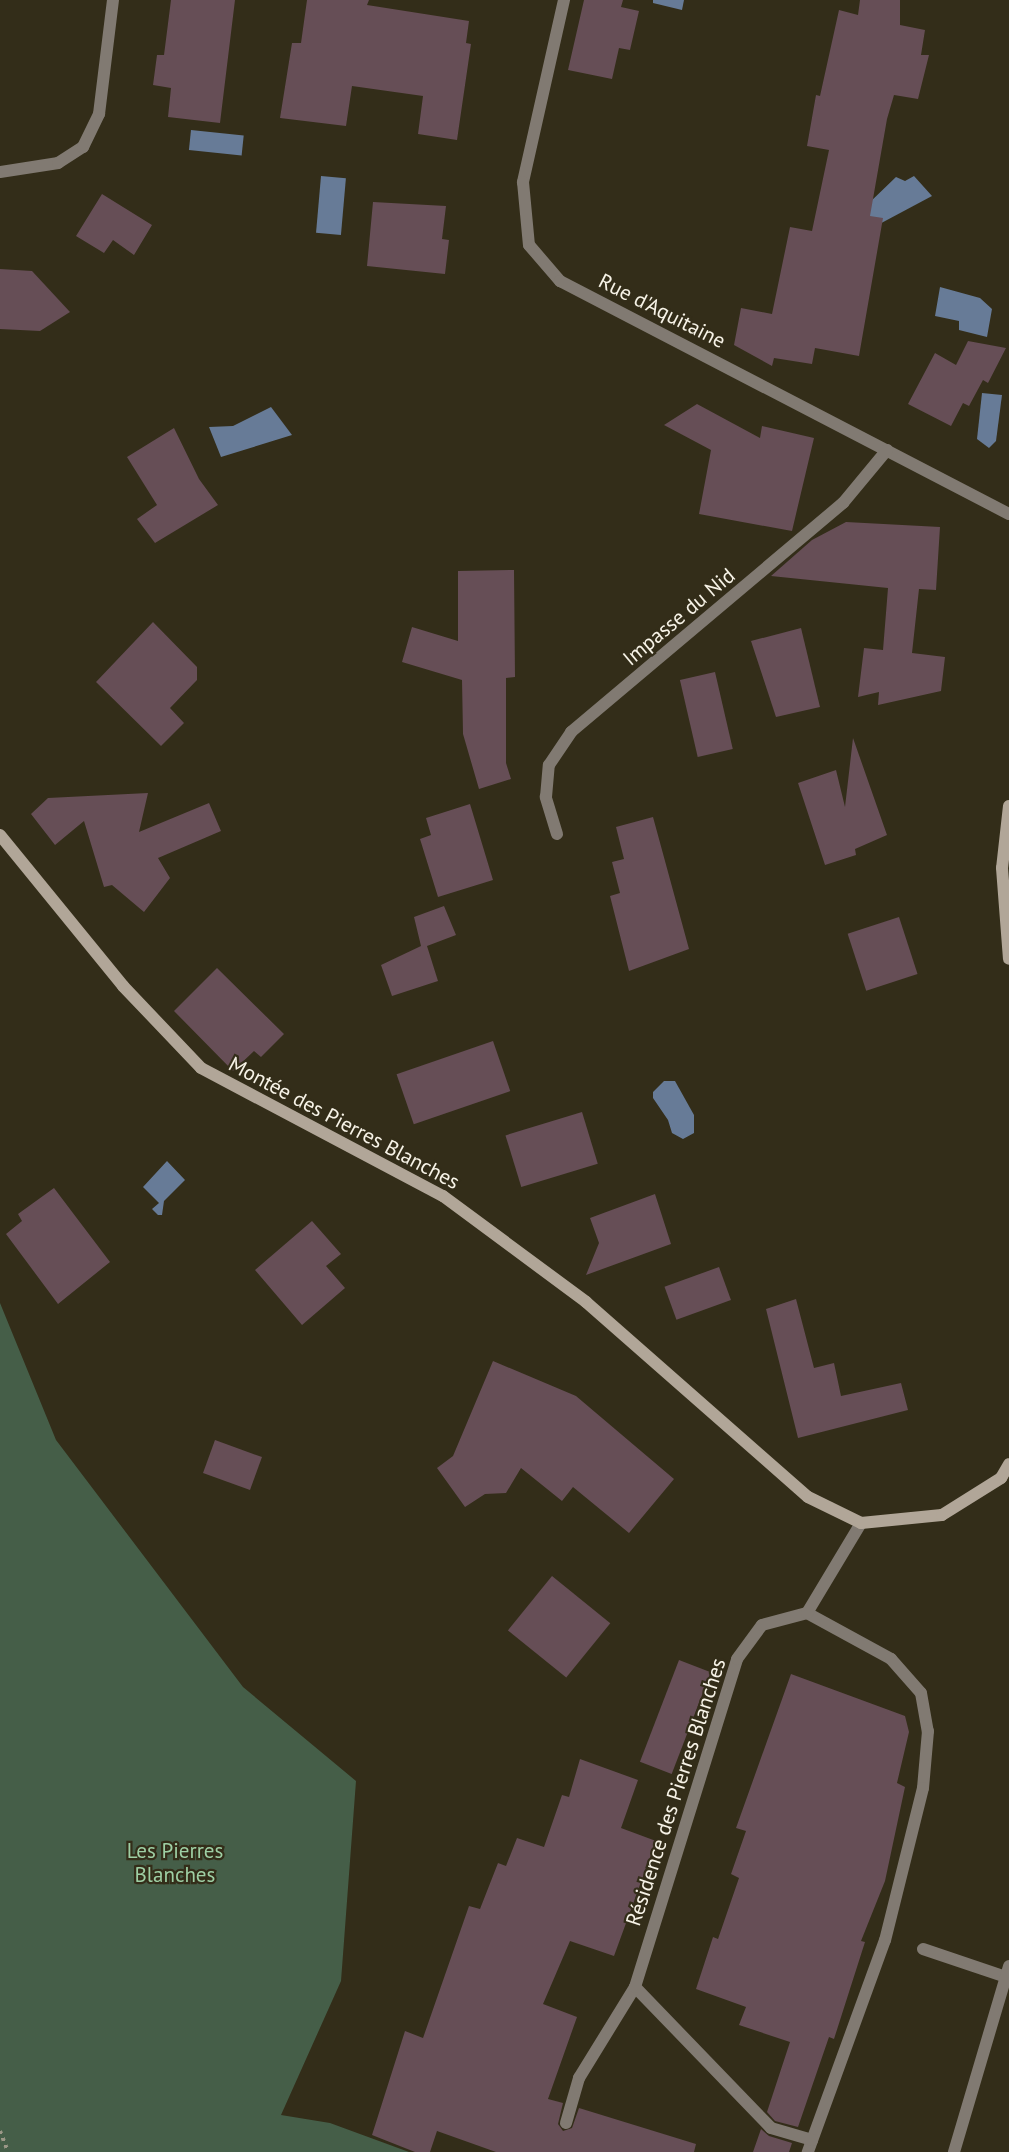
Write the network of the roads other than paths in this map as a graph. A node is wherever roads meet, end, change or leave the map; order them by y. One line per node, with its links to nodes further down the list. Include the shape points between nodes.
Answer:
1 (113, 0): 3 (street, via 99,114 83,147 58,163)
2 (564, 0): 4 (street, Rue d'Aquitaine, via 523,182 529,245 560,281)
3 (0, 172)
4 (887, 450): 5 (street, Rue d'Aquitaine); 7 (street, Impasse du Nid, via 843,503 572,732 549,765 546,797)
5 (1009, 514)
6 (1009, 806): 9 (street, via 1002,868)
7 (557, 834)
8 (0, 835): 11 (street, Montée des Pierres Blanches, via 123,986 201,1068 443,1196 585,1302 808,1497)
9 (1009, 959)
10 (1009, 1464): 11 (street, via 1001,1478 942,1515)
11 (861, 1523): 12 (street)
12 (807, 1613): 15 (street, Résidence des Pierres Blanches, via 762,1624 737,1659); 17 (street, via 891,1659 921,1693 928,1731 923,1788 885,1940)
13 (923, 1949): 14 (street)
14 (1007, 1971): 19 (street)
15 (635, 1987): 16 (street, Résidence des Pierres Blanches, via 579,2078); 17 (street, via 771,2128)
16 (566, 2123)
17 (812, 2140): 18 (street)
18 (808, 2152)
19 (954, 2152)

